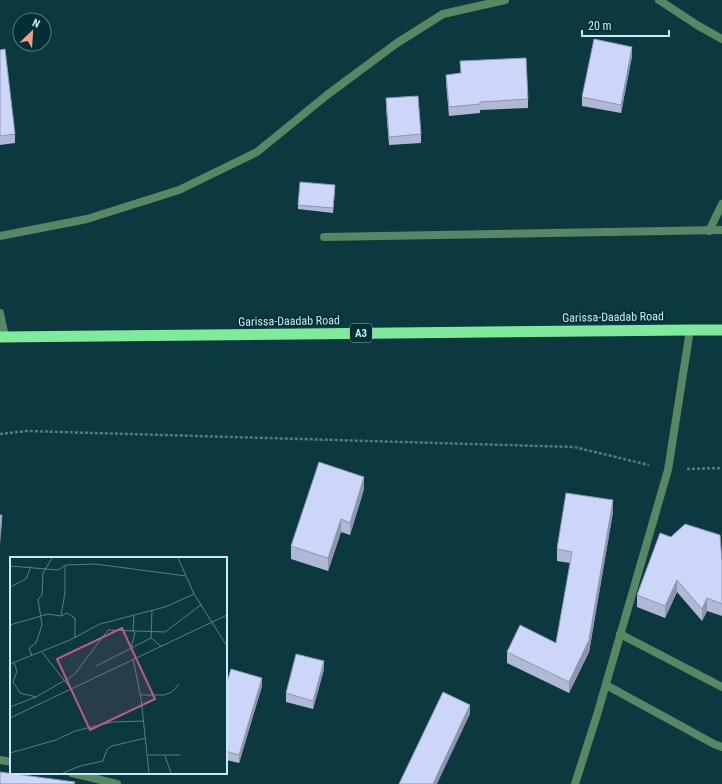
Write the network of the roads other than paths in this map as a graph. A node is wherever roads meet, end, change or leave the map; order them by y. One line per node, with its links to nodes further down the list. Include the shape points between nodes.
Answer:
1 (505, 0): 7 (street, via 443,14 390,48 257,152 178,190 87,219)
2 (659, 0): 3 (street)
3 (722, 39)
4 (722, 204): 6 (street)
5 (722, 230): 6 (street)
6 (709, 231): 8 (street)
7 (0, 236)
8 (324, 237)
9 (0, 313): 12 (street)
10 (690, 330): 11 (highway, Garissa-Daadab Road / A3); 12 (highway, Garissa-Daadab Road / A3); 13 (street, via 668,470)
11 (722, 330)
12 (2, 337)
13 (620, 634): 14 (street); 15 (street)
14 (606, 685): 16 (street); 21 (street)
15 (722, 687)
16 (722, 746)
17 (0, 760): 18 (street)
18 (10, 762)
19 (76, 774): 20 (street)
20 (117, 784)
21 (575, 784)

